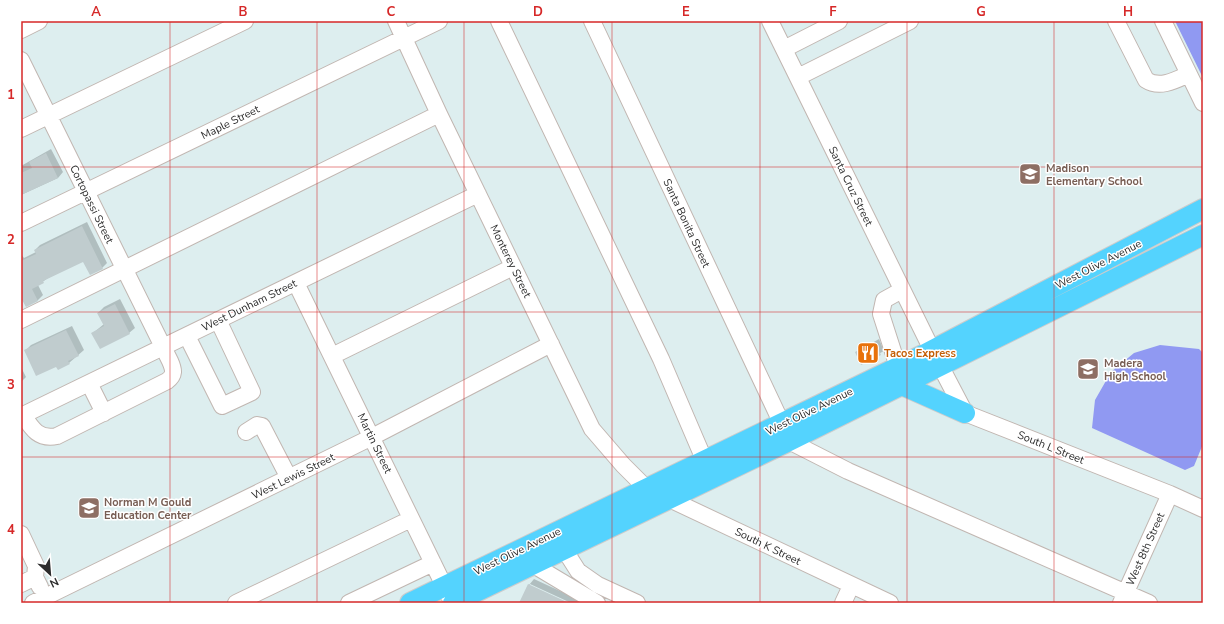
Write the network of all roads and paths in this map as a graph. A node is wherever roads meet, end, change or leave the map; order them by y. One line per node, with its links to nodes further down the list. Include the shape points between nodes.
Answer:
1 (39, 21): 12 (street)
2 (244, 21): 20 (street)
3 (396, 21): 13 (street, Monterey Street)
4 (439, 21): 13 (street, Maple Street)
5 (499, 21): 46 (street, via 661,359)
6 (592, 21): 44 (street, Santa Bonita Street)
7 (770, 21): 14 (street, Santa Cruz Street)
8 (839, 21): 14 (street)
9 (910, 21): 17 (street)
10 (1116, 21): 16 (street, via 1146,80 1162,83)
11 (1163, 21): 16 (street)
12 (21, 30)
13 (404, 38): 19 (street, Monterey Street); 22 (street, Maple Street)
14 (784, 48): 17 (street, Santa Cruz Street)
15 (21, 60): 20 (street, Cortopassi Street)
16 (1189, 74): 18 (street)
17 (798, 77): 30 (street, Santa Cruz Street)
18 (1203, 103)
19 (439, 114): 23 (street, Monterey Street); 28 (street)
20 (49, 116): 21 (street); 22 (street, Cortopassi Street)
21 (21, 130)
22 (86, 191): 25 (street, Maple Street); 28 (street, Cortopassi Street)
23 (478, 194): 27 (street, Monterey Street); 29 (street, West Dunham Street)
24 (1203, 209): 37 (main road, West Olive Avenue)
25 (21, 223)
26 (1203, 235): 37 (main road, West Olive Avenue)
27 (514, 267): 34 (street, Monterey Street); 36 (street)
28 (124, 270): 31 (street); 35 (street, Cortopassi Street)
29 (296, 283): 32 (street, West Dunham Street); 36 (street, Martin Street)
30 (902, 290): 37 (street, Santa Cruz Street); 38 (street, via 884,300 881,314)
31 (21, 320)
32 (218, 320): 33 (street, West Dunham Street); 33 (street, via 252,392 222,406)
33 (187, 336): 35 (street, West Dunham Street)
34 (551, 344): 45 (street, West Lewis Street); 48 (street, Monterey Street, via 592,429)
35 (163, 347): 39 (street, West Dunham Street); 40 (street, Cortopassi Street, via 173,368 172,377)
36 (332, 356): 45 (street, Martin Street)
37 (936, 358): 38 (main road, West Olive Avenue); 41 (street)
38 (900, 376): 41 (main road); 44 (main road, West Olive Avenue)
39 (89, 383): 40 (street); 42 (street, West Dunham Street)
40 (104, 413): 42 (street, via 49,438 35,433)
41 (965, 413): 49 (street, South L Street)
42 (22, 416)
43 (246, 432): 47 (street, via 262,426)
44 (785, 433): 46 (main road, West Olive Avenue); 60 (street, via 848,471)
45 (372, 437): 47 (street, West Lewis Street); 52 (street, Martin Street)
46 (708, 469): 48 (main road, West Olive Avenue); 50 (main road, West Olive Avenue)
47 (289, 478): 61 (street, West Lewis Street)
48 (646, 488): 50 (street, South K Street); 59 (main road, West Olive Avenue)
49 (1170, 494): 51 (street, South L Street); 60 (street, West 8th Street)
50 (669, 499): 54 (main road, West Olive Avenue); 58 (street, South K Street)
51 (1203, 510)
52 (412, 519): 55 (street, Martin Street); 62 (street)
53 (21, 534): 57 (street, via 36,566)
54 (564, 549): 56 (main road, West Olive Avenue); 66 (street, via 578,571 598,585)
55 (433, 563): 59 (street, Martin Street); 63 (street)
56 (532, 564): 59 (main road, West Olive Avenue); 65 (street)
57 (28, 580): 61 (street)
58 (851, 586): 67 (street); 68 (street, South K Street)
59 (450, 597): 64 (main road, West Olive Avenue)
60 (1123, 598): 69 (street)
61 (39, 600)
62 (236, 603)
63 (349, 603)
64 (410, 603)
65 (597, 603)
66 (637, 603)
67 (843, 603)
68 (890, 603)
69 (1149, 603)

